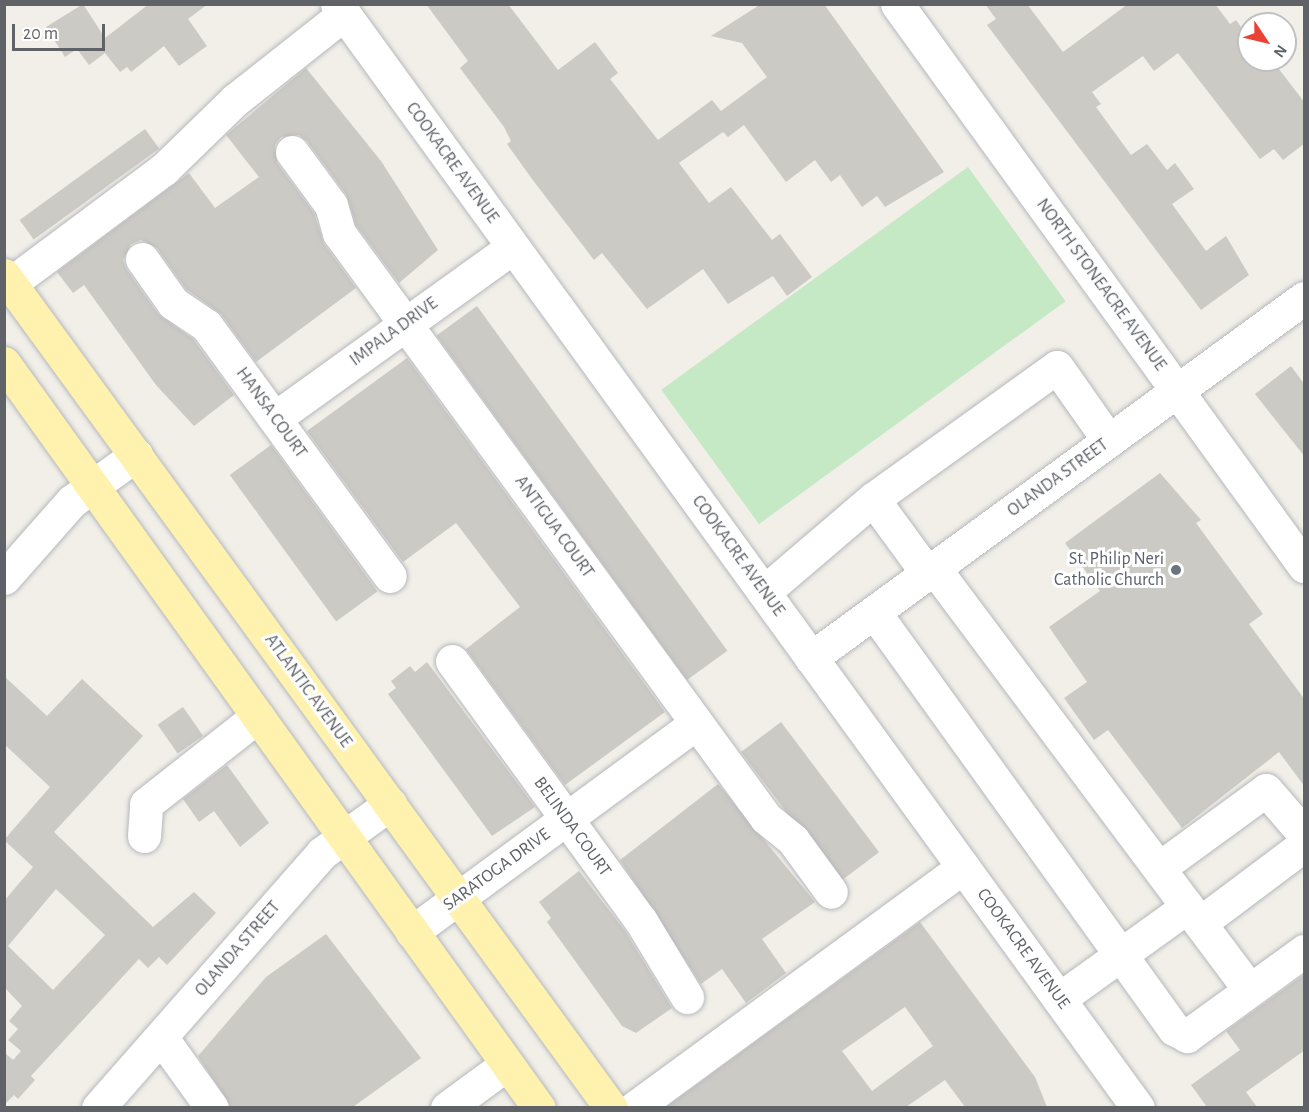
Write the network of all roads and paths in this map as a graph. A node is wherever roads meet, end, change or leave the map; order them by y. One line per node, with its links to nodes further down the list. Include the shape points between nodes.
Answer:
1 (897, 4): 10 (street, NORTH STONEACRE AVENUE)
2 (341, 9): 4 (street, COOKACRE AVENUE); 6 (street, via 235,100 164,169)
3 (292, 152): 8 (street, ANTIGUA COURT, via 331,205 339,233)
4 (513, 247): 8 (street, IMPALA DRIVE); 20 (street, COOKACRE AVENUE)
5 (142, 260): 11 (street, HANSA COURT, via 173,303 206,325)
6 (8, 279): 13 (main road, ATLANTIC AVENUE)
7 (1305, 298): 10 (street, OLANDA STREET)
8 (406, 324): 11 (street, IMPALA DRIVE); 25 (street, ANTIGUA COURT)
9 (4, 363): 14 (main road)
10 (1177, 391): 12 (street, OLANDA STREET); 16 (street, NORTH STONEACRE AVENUE)
11 (274, 418): 18 (street, HANSA COURT)
12 (1109, 441): 15 (street, via 1056,367); 17 (street, OLANDA STREET)
13 (136, 455): 14 (street); 26 (main road, ATLANTIC AVENUE)
14 (93, 486): 19 (street, via 72,501); 24 (main road)
15 (873, 499): 17 (street); 20 (street)
16 (1305, 566)
17 (930, 571): 21 (street, OLANDA STREET); 33 (street)
18 (390, 576)
19 (4, 578)
20 (764, 592): 22 (street, COOKACRE AVENUE)
21 (874, 612): 22 (street, OLANDA STREET); 39 (street)
22 (811, 658): 32 (street, COOKACRE AVENUE)
23 (452, 661): 27 (street, BELINDA COURT)
24 (258, 716): 29 (street, via 146,804); 30 (main road)
25 (697, 723): 27 (street, SARATOGA DRIVE); 34 (street, ANTIGUA COURT, via 766,818 793,840)
26 (390, 804): 30 (street, OLANDA STREET); 35 (main road, ATLANTIC AVENUE)
27 (566, 819): 35 (street, SARATOGA DRIVE); 41 (street, BELINDA COURT, via 641,921)
28 (1305, 834): 33 (street, via 1266,790)
29 (144, 836)
30 (345, 836): 37 (main road); 43 (street, OLANDA STREET, via 322,853)
31 (1305, 845): 36 (street)
32 (963, 867): 42 (street, COOKACRE AVENUE); 50 (street)
33 (1159, 868): 36 (street)
34 (831, 892)
35 (458, 898): 37 (street, SARATOGA DRIVE); 49 (main road, ATLANTIC AVENUE)
36 (1194, 915): 39 (street); 40 (street)
37 (412, 932): 44 (main road)
38 (1305, 951): 40 (street)
39 (1120, 956): 40 (street, via 1174,1029 1187,1036); 42 (street)
40 (1249, 989)
41 (687, 997)
42 (1059, 999): 51 (street, COOKACRE AVENUE)
43 (160, 1037): 45 (street, OLANDA STREET); 46 (street)
44 (507, 1064): 47 (street); 48 (main road)
45 (98, 1107)
46 (212, 1107)
47 (447, 1107)
48 (539, 1107)
49 (611, 1107)
50 (634, 1107)
51 (1138, 1107)

